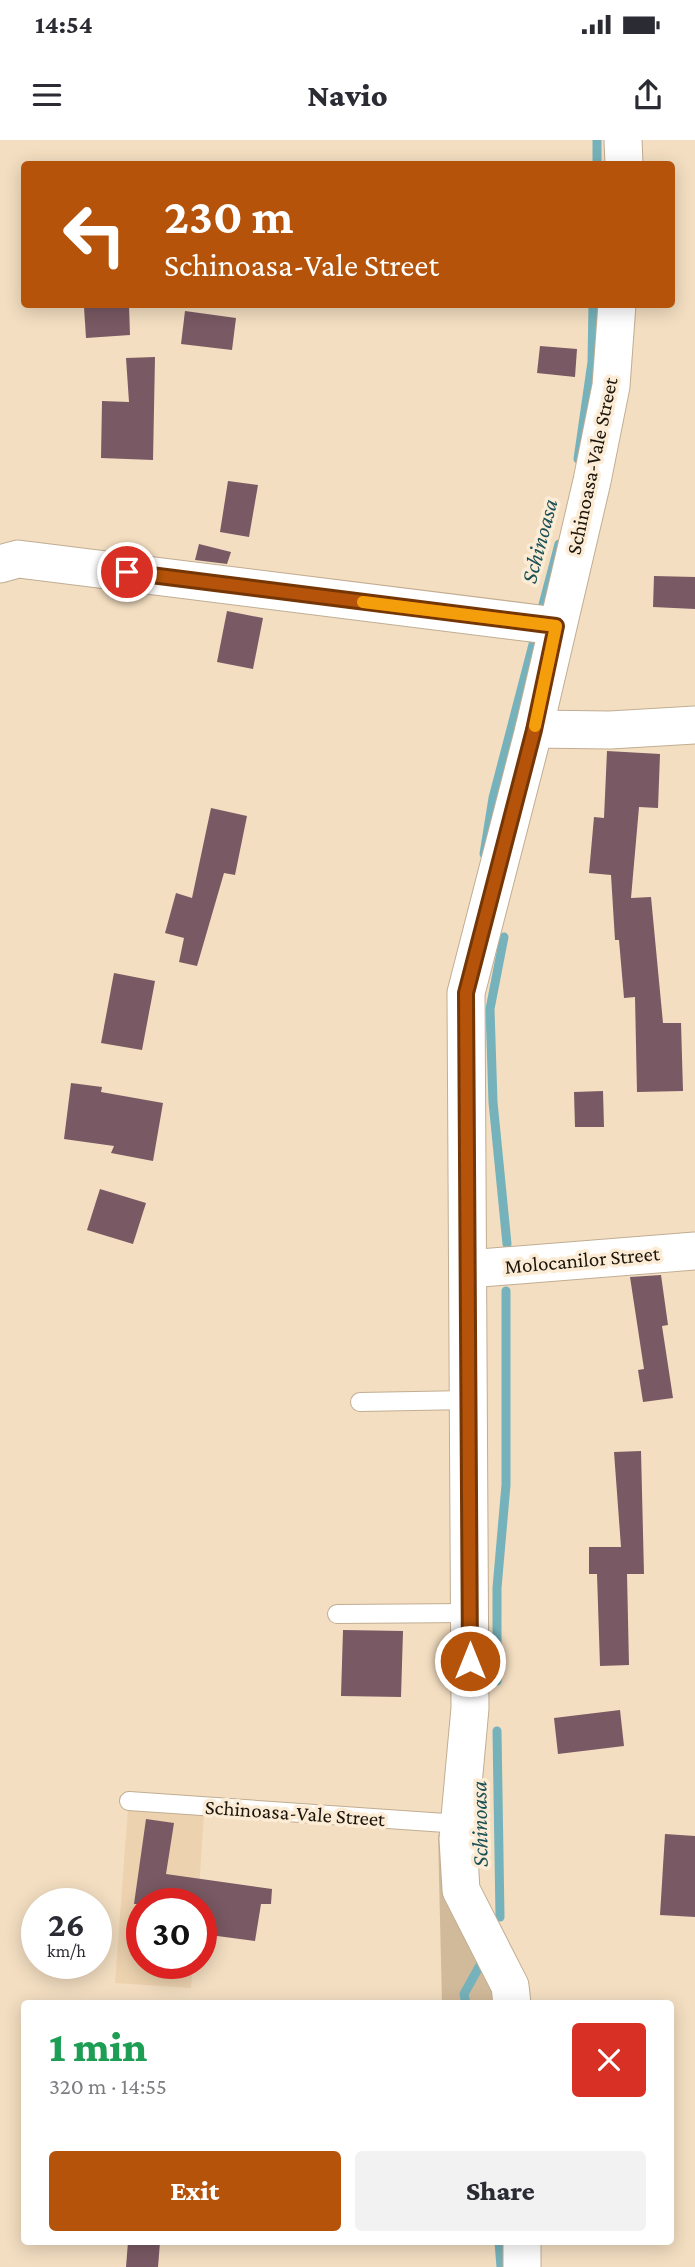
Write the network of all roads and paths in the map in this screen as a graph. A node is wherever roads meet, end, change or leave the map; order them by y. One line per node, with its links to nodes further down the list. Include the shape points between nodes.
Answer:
1 (623, 140): 2 (street)
2 (624, 161)
3 (617, 308): 5 (street, Schinoasa-Vale Street, via 611,386 592,481)
4 (0, 564): 5 (street, via 18,559)
5 (543, 625): 7 (street, Schinoasa-Vale Street)
6 (695, 725): 7 (street)
7 (534, 730): 9 (street, Schinoasa-Vale Street, via 466,993)
8 (695, 1251): 9 (street, Molocanilor Street)
9 (468, 1269): 10 (street, Schinoasa-Vale Street)
10 (469, 1400): 11 (lane); 12 (street, Schinoasa-Vale Street)
11 (360, 1402)
12 (470, 1613): 13 (lane); 15 (street, Schinoasa-Vale Street, via 470,1709)
13 (337, 1614)
14 (130, 1801): 15 (lane, Schinoasa-Vale Street)
15 (460, 1824): 16 (street, Schinoasa-Vale Street, via 461,1890 510,1986)
16 (512, 2000)
17 (522, 2245): 18 (street)
18 (522, 2267)

